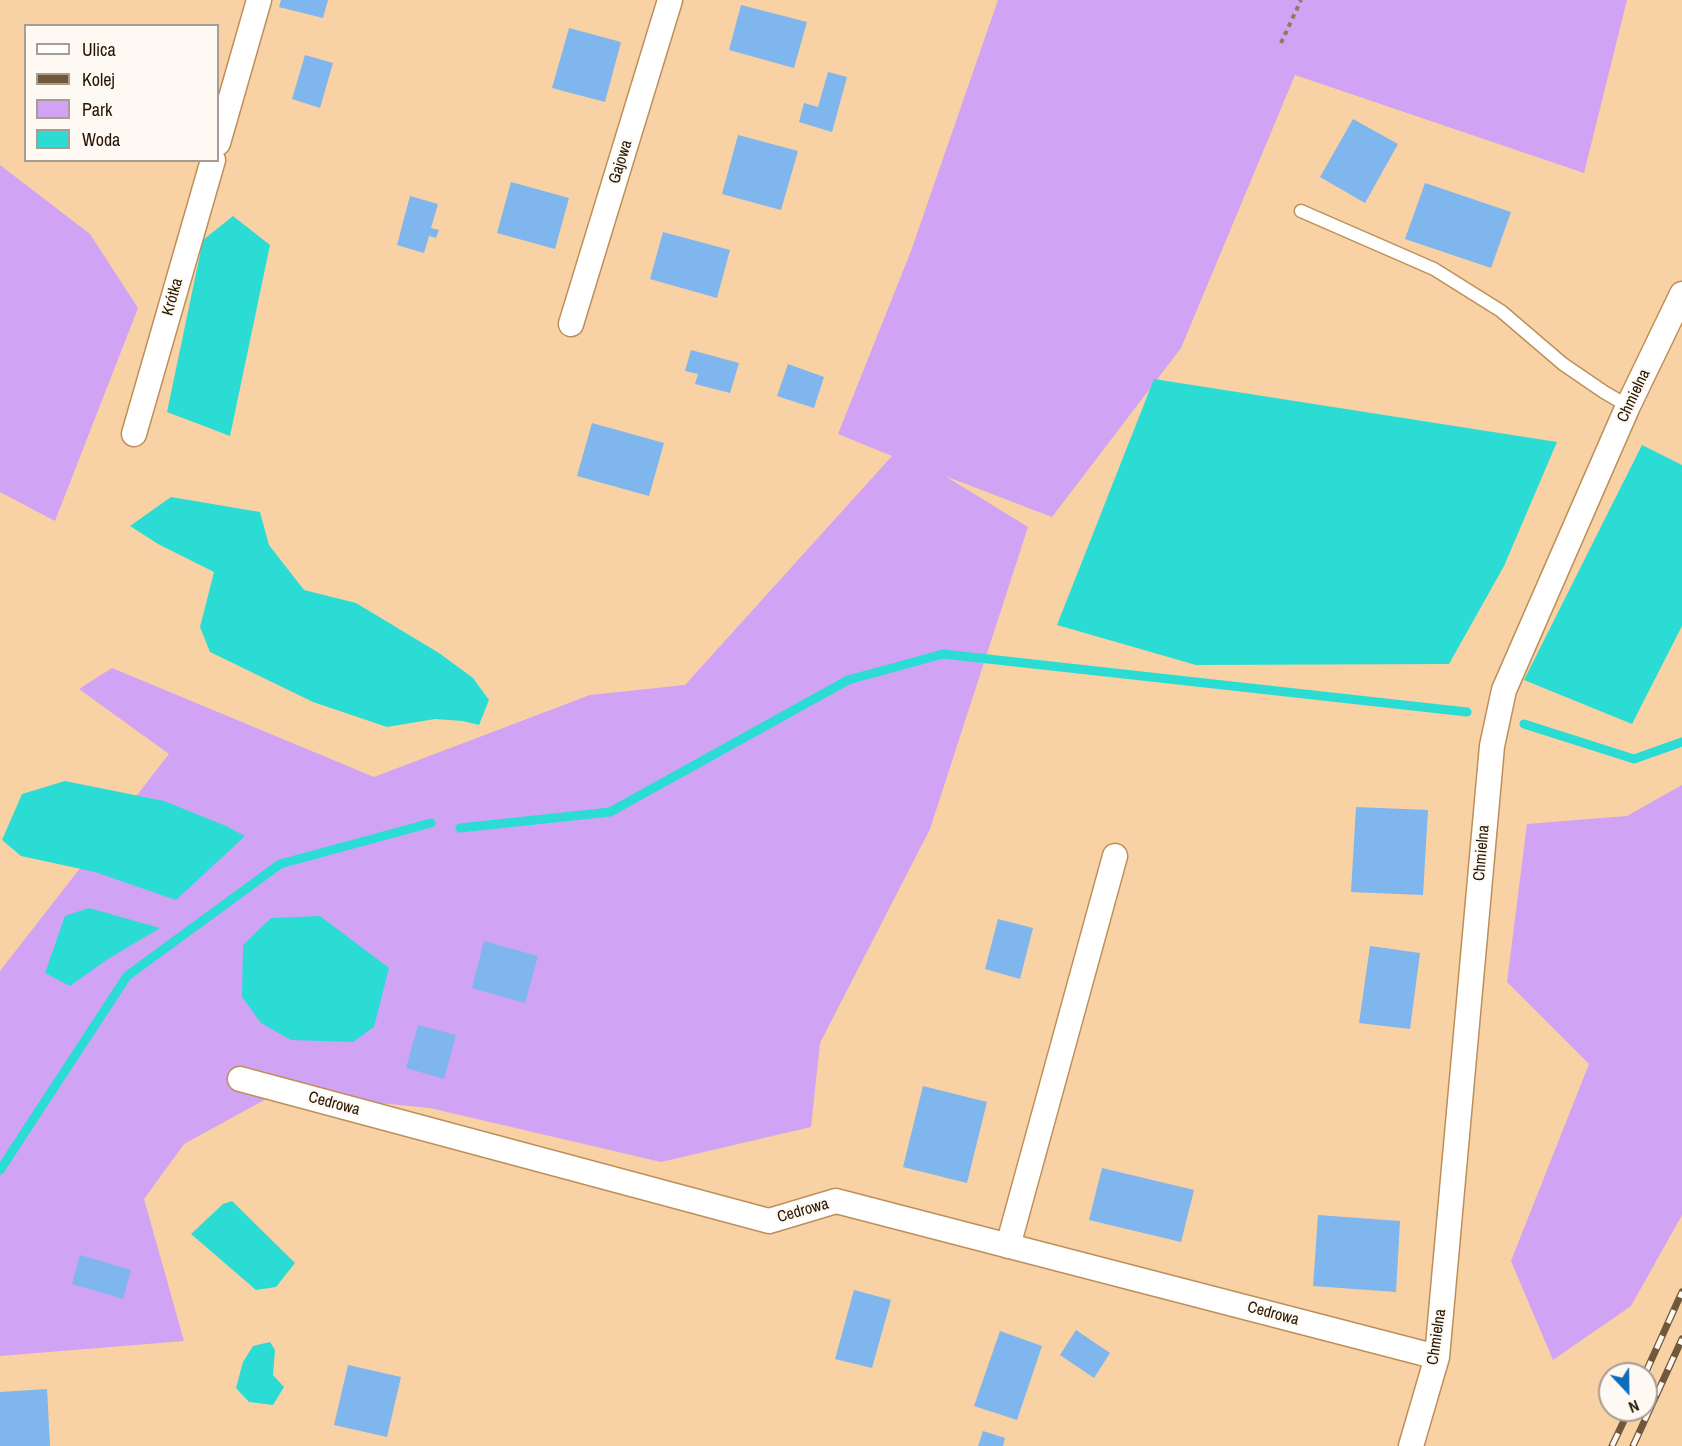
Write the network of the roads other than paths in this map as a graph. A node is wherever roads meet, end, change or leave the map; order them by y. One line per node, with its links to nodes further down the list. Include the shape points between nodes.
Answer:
1 (259, 0): 3 (street)
2 (670, 0): 7 (street, Gajowa)
3 (219, 140)
4 (212, 162): 9 (street, Krótka)
5 (1301, 211): 8 (lane, via 1434,269 1501,310 1563,364)
6 (1682, 294): 8 (street, Chmielna)
7 (571, 324)
8 (1628, 406): 13 (street, Chmielna, via 1504,690 1492,746)
9 (134, 434)
10 (1115, 856): 12 (street)
11 (240, 1079): 12 (street, Cedrowa, via 769,1221 836,1202)
12 (1008, 1246): 13 (street, Cedrowa)
13 (1437, 1357): 14 (street, Chmielna)
14 (1411, 1446)

